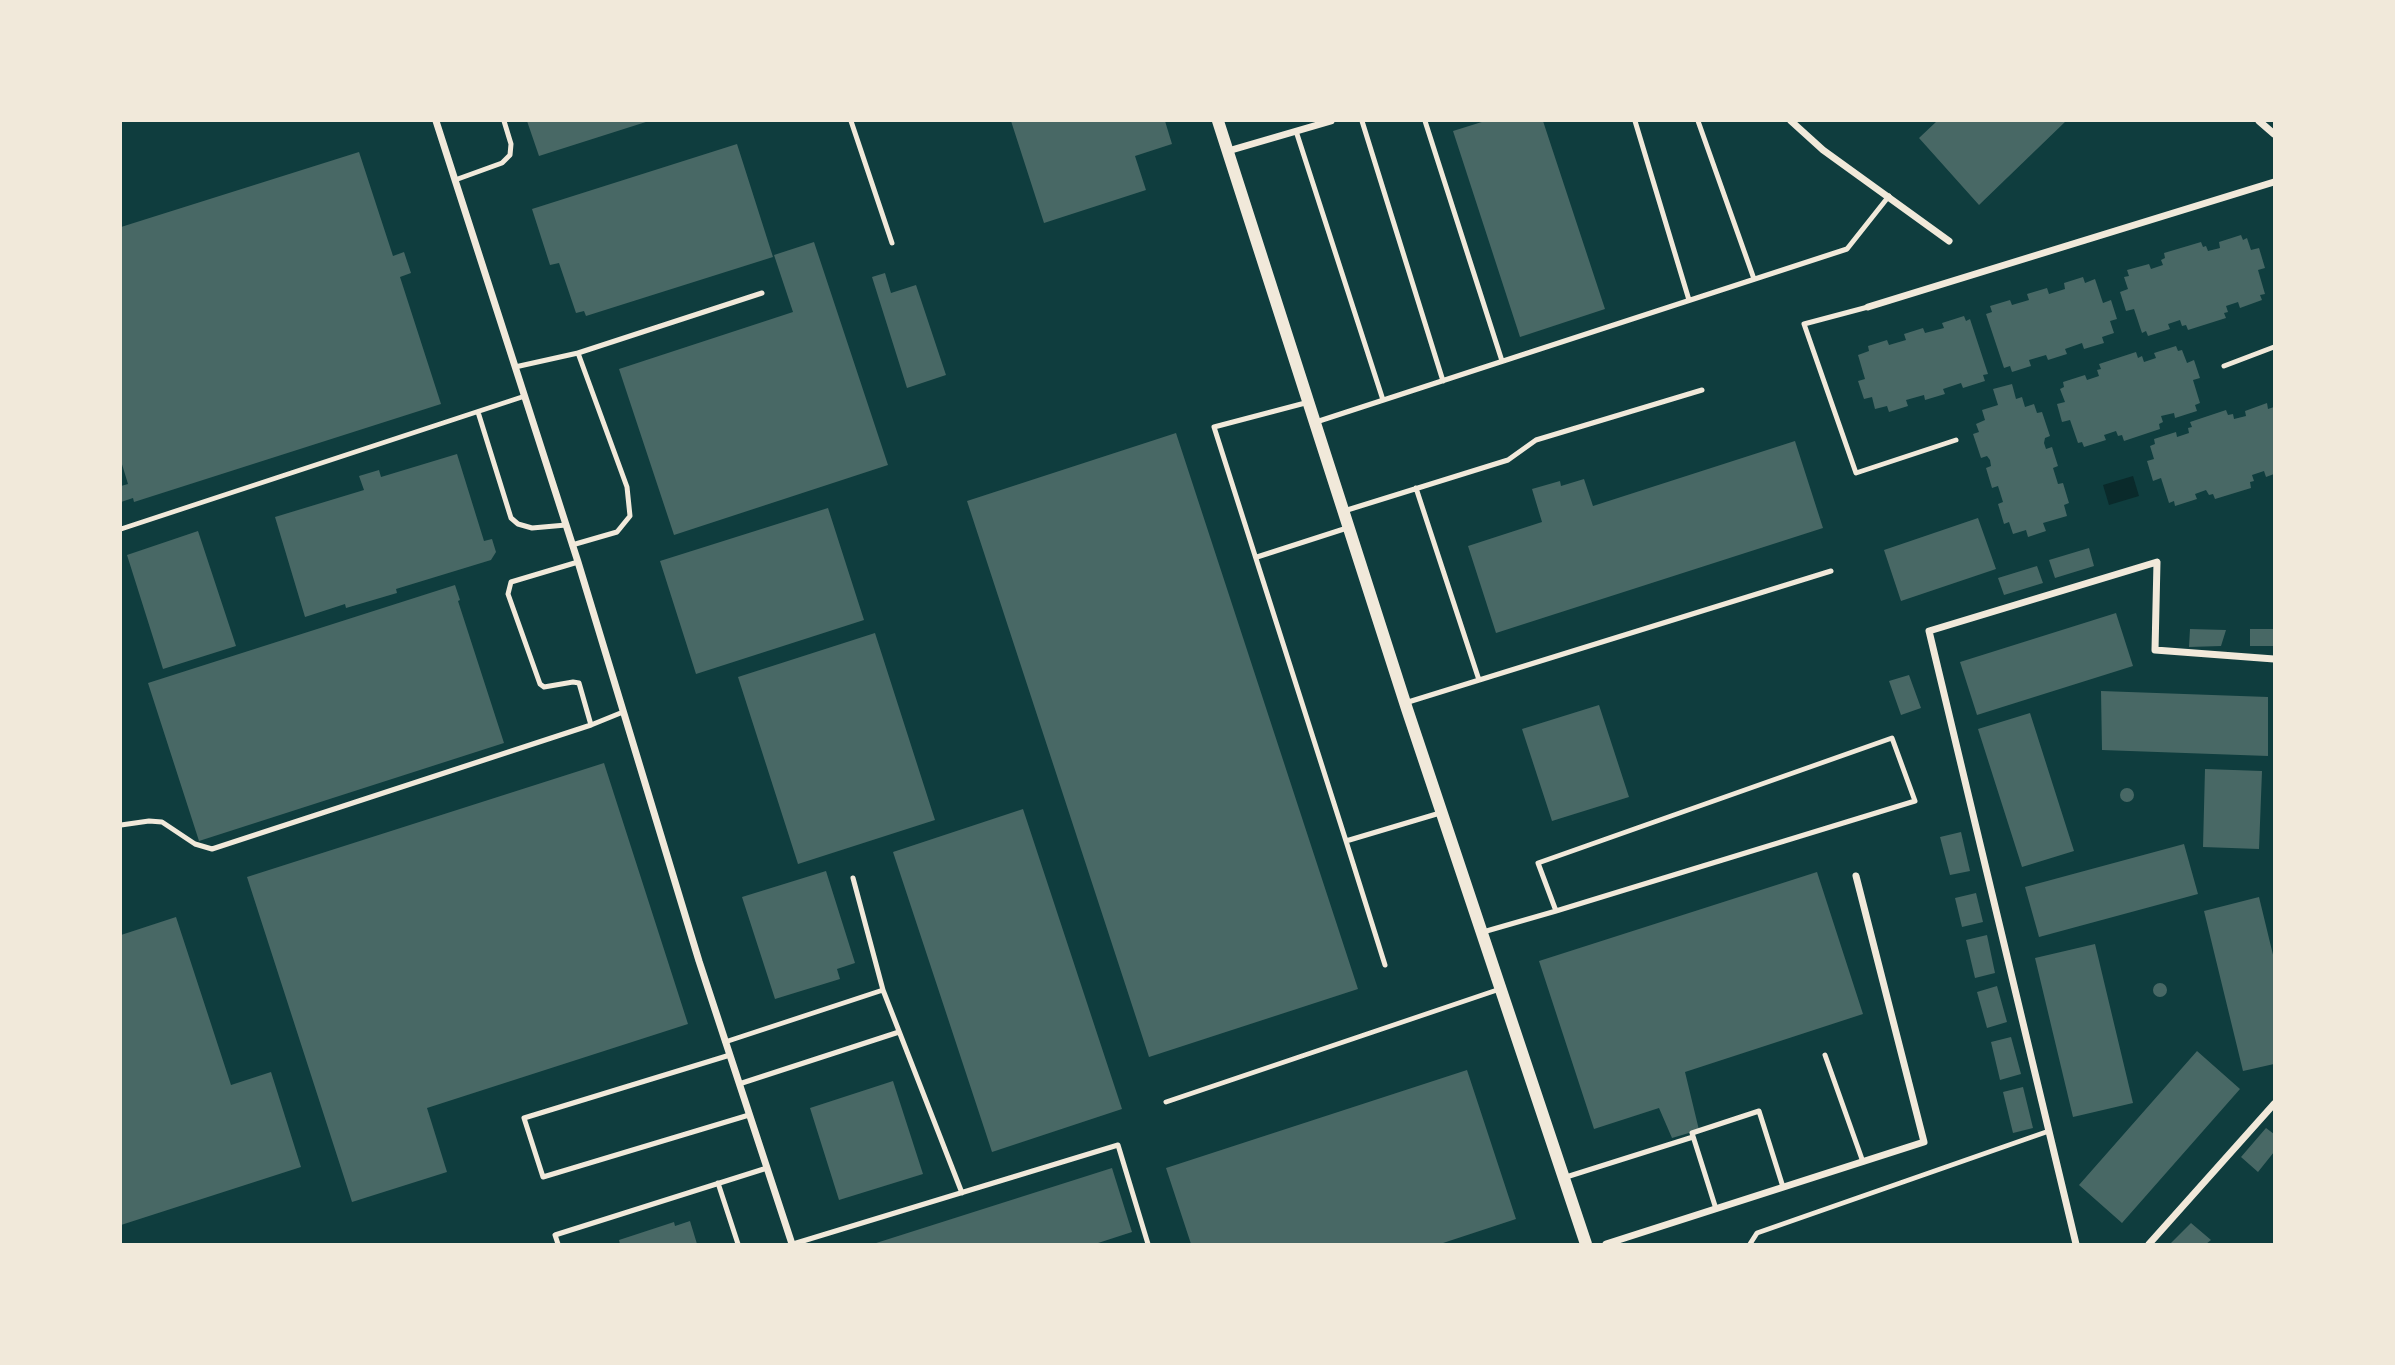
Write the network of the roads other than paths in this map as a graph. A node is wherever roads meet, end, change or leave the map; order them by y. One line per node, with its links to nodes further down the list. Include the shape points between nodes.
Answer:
1 (436, 121): 15 (street)
2 (504, 121): 15 (lane, via 510,155 502,163)
3 (852, 121): 19 (lane)
4 (1218, 121): 14 (street)
5 (1331, 121): 12 (street)
6 (1362, 121): 29 (lane)
7 (1425, 121): 26 (lane)
8 (1635, 121): 22 (lane)
9 (1698, 121): 20 (lane)
10 (1791, 121): 17 (street, via 1823,150)
11 (2259, 121): 13 (street)
12 (1296, 131): 14 (street); 32 (lane)
13 (2274, 134)
14 (1228, 151): 33 (street)
15 (455, 180): 28 (street)
16 (2274, 182): 23 (street)
17 (1889, 196): 18 (street); 20 (lane, via 1847,249)
18 (1949, 241)
19 (892, 243)
20 (1754, 279): 22 (lane)
21 (762, 293): 25 (lane)
22 (1689, 300): 26 (lane)
23 (1868, 307): 36 (lane, via 1804,324 1856,473)
24 (2274, 347): 27 (lane)
25 (578, 354): 28 (lane); 42 (lane, via 627,487 630,516 617,531)
26 (1502, 361): 29 (lane)
27 (2224, 366)
28 (515, 367): 31 (street)
29 (1443, 381): 32 (lane)
30 (1702, 390): 37 (lane, via 1536,439 1508,460)
31 (525, 396): 34 (lane); 39 (street)
32 (1383, 400): 35 (lane)
33 (1309, 402): 35 (street); 43 (lane, via 1214,427)
34 (478, 412): 39 (lane, via 510,518 532,528); 41 (lane)
35 (1316, 422): 38 (street)
36 (1956, 440)
37 (1416, 488): 38 (lane); 47 (lane)
38 (1344, 511): 40 (street)
39 (566, 525): 42 (street)
40 (1350, 527): 43 (lane); 48 (street)
41 (121, 529)
42 (572, 545): 44 (street)
43 (1257, 557): 53 (lane)
44 (578, 562): 49 (street); 50 (lane, via 511,582 508,593 540,684 579,683)
45 (1830, 571): 47 (lane)
46 (2274, 659): 69 (street, via 2155,650 2157,562 1929,631)
47 (1479, 680): 48 (lane)
48 (1405, 703): 51 (street)
49 (623, 712): 50 (lane); 62 (street)
50 (591, 725): 52 (lane, via 212,849 195,844 162,822)
51 (1441, 812): 53 (lane); 57 (street)
52 (121, 825)
53 (1346, 841): 58 (lane)
54 (1856, 876): 71 (street, via 1924,1142)
55 (853, 878): 60 (lane)
56 (1556, 911): 56 (lane, via 1538,863 1892,738 1915,801); 57 (lane)
57 (1482, 932): 59 (street)
58 (1385, 965)
59 (1500, 989): 66 (lane); 73 (street)
60 (883, 990): 61 (lane); 62 (lane)
61 (899, 1032): 65 (lane); 76 (lane)
62 (725, 1042): 63 (street)
63 (730, 1055): 65 (street); 68 (lane, via 524,1118 542,1177)
64 (1825, 1055): 71 (lane)
65 (739, 1084): 68 (street)
66 (1166, 1102)
67 (2274, 1104): 86 (street)
68 (749, 1115): 72 (street)
69 (2049, 1131): 84 (lane, via 1757,1233); 85 (street)
70 (1693, 1137): 73 (lane); 75 (lane, via 1692,1133 1759,1111); 77 (lane)
71 (1863, 1162): 75 (street)
72 (767, 1168): 74 (lane); 80 (street)
73 (1563, 1178): 82 (street)
74 (718, 1183): 78 (lane, via 555,1235); 79 (lane)
75 (1783, 1187): 77 (street)
76 (962, 1192): 80 (lane); 81 (lane, via 1118,1145)
77 (1716, 1209): 83 (street)
78 (558, 1244)
79 (738, 1244)
80 (792, 1244)
81 (1148, 1244)
82 (1586, 1244)
83 (1606, 1244)
84 (1750, 1244)
85 (2076, 1244)
86 (2149, 1244)

